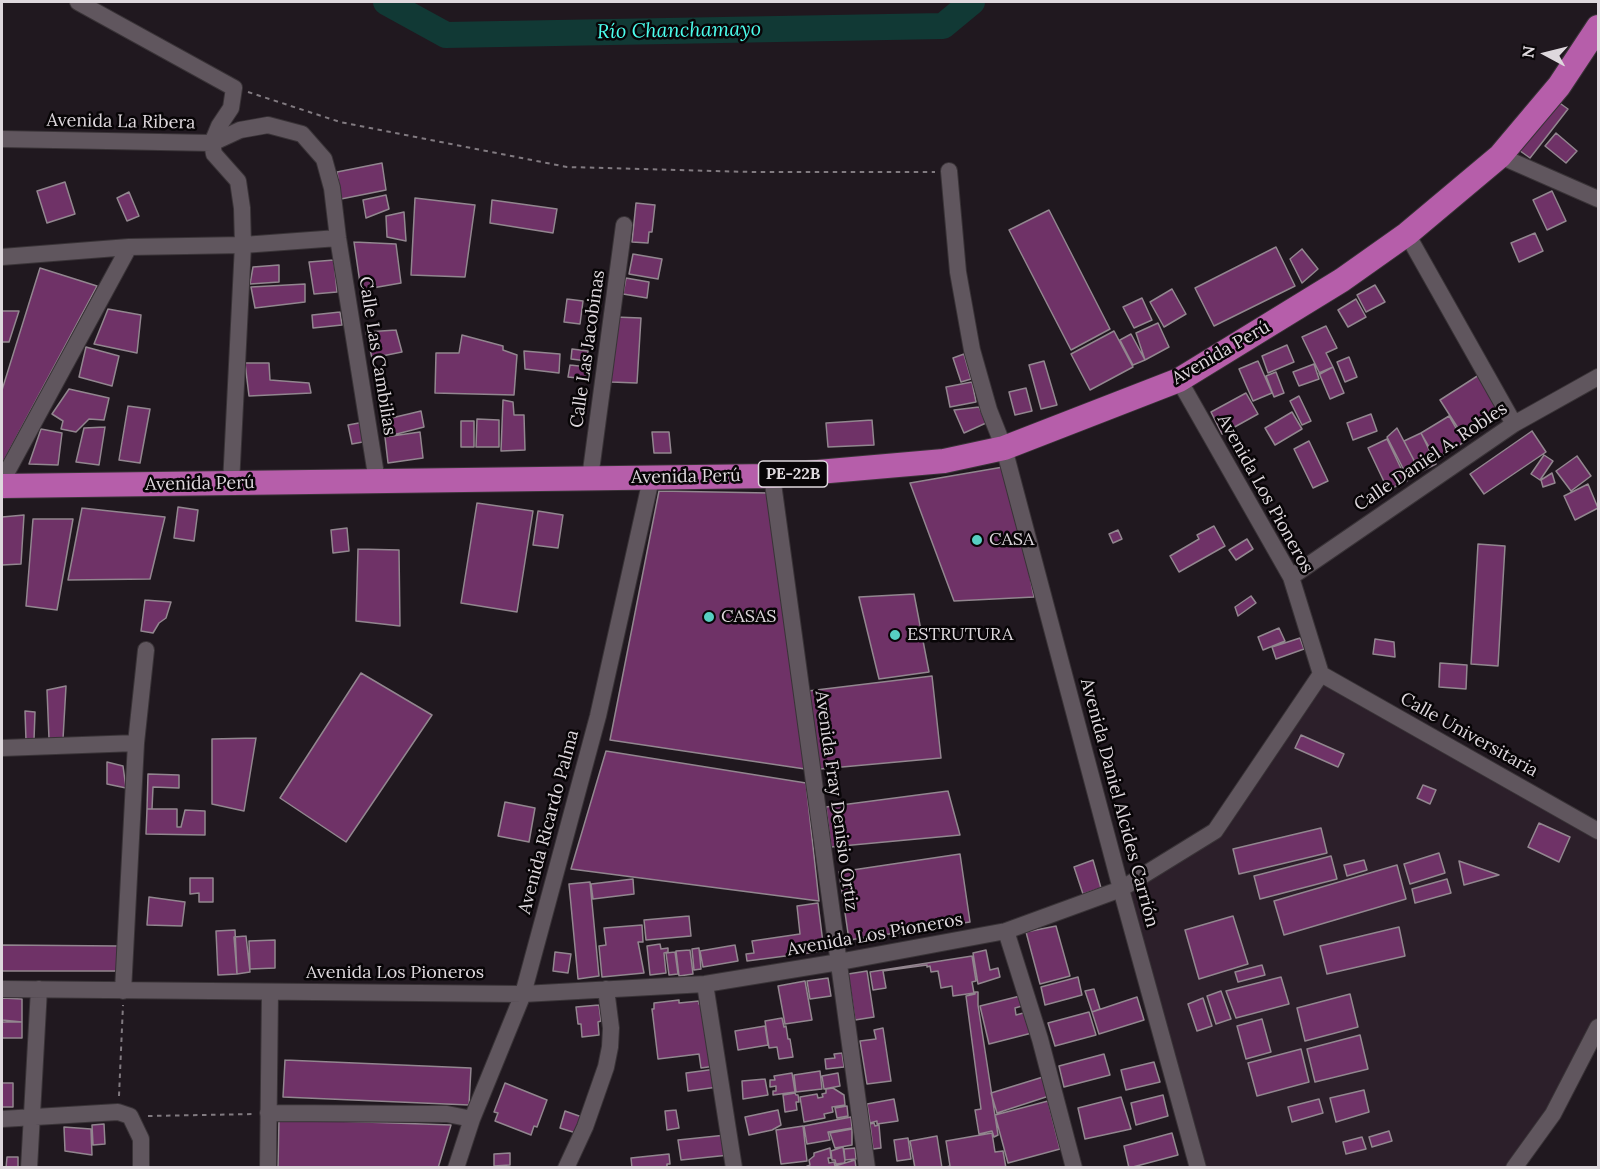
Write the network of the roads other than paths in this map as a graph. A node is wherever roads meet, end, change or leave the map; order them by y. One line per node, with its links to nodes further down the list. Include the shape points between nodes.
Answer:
1 (78, 2): 4 (street, via 234,88 231,108)
2 (1599, 27): 5 (highway, PE-22B, via 1559,86)
3 (2, 139): 4 (street, Avenida La Ribera)
4 (212, 143): 10 (street, Avenida La Ribera, via 240,130 268,125 302,134 324,159); 11 (street, via 214,154 238,181)
5 (1500, 156): 7 (street); 9 (highway, Avenida Perú / PE-22B)
6 (949, 171): 17 (street, Avenida Daniel Alcides Carrión, via 958,272 972,350)
7 (1599, 199)
8 (624, 225): 19 (street, Calle Las Jacobinas)
9 (1407, 234): 15 (highway, Avenida Perú / PE-22B, via 1342,280); 16 (street)
10 (338, 238): 11 (street); 22 (street, Calle Las Cambilias)
11 (243, 245): 12 (street); 23 (street)
12 (129, 247): 13 (street); 21 (street)
13 (2, 257)
14 (1599, 377): 16 (street, Calle Daniel A. Robles)
15 (1179, 380): 17 (highway, Avenida Perú / PE-22B); 25 (street, Avenida Los Pioneros)
16 (1514, 424): 25 (street, Calle Daniel A. Robles)
17 (1004, 448): 18 (highway, Avenida Perú / PE-22B, via 944,461); 31 (street, Avenida Daniel Alcides Carrión)
18 (772, 476): 20 (highway, Avenida Perú / PE-22B); 33 (street, Avenida Fray Denisio Ortiz)
19 (590, 478): 20 (highway, Avenida Perú / PE-22B); 22 (highway, Avenida Perú / PE-22B)
20 (651, 479): 40 (street, Avenida Ricardo Palma, via 598,716)
21 (2, 481)
22 (377, 481): 23 (highway, Avenida Perú / PE-22B)
23 (231, 484): 24 (highway, Avenida Perú / PE-22B)
24 (2, 486)
25 (1291, 577): 27 (street, Avenida Los Pioneros)
26 (146, 650): 28 (street)
27 (1321, 674): 30 (street, Calle Universitaria); 31 (street, Avenida Los Pioneros, via 1215,831)
28 (136, 743): 29 (street); 38 (street)
29 (2, 748)
30 (1599, 831)
31 (1121, 889): 32 (street, Avenida Los Pioneros); 54 (street, Avenida Daniel Alcides Carrión)
32 (1006, 931): 33 (street, Avenida Los Pioneros); 53 (street)
33 (839, 962): 34 (street, Avenida Los Pioneros); 52 (street, Avenida Fray Denisio Ortiz)
34 (705, 984): 37 (street, Avenida Los Pioneros); 51 (street)
35 (2, 989): 36 (street, Avenida Los Pioneros)
36 (39, 989): 38 (street, Avenida Los Pioneros); 43 (street)
37 (606, 989): 40 (street, Avenida Los Pioneros); 50 (street, via 611,1028 606,1066)
38 (123, 990): 39 (street, Avenida Los Pioneros)
39 (270, 992): 40 (street, Avenida Los Pioneros); 42 (street)
40 (523, 994): 45 (street, Avenida Ricardo Palma)
41 (1599, 1027): 55 (street, via 1553,1114)
42 (268, 1113): 45 (street, via 447,1114); 48 (street)
43 (32, 1118): 44 (street); 46 (street); 47 (street, via 124,1114 141,1139)
44 (2, 1119)
45 (472, 1119): 49 (street, Avenida Ricardo Palma)
46 (29, 1167)
47 (141, 1167)
48 (268, 1167)
49 (456, 1167)
50 (566, 1167)
51 (734, 1167)
52 (867, 1167)
53 (1074, 1167)
54 (1198, 1167)
55 (1514, 1167)

